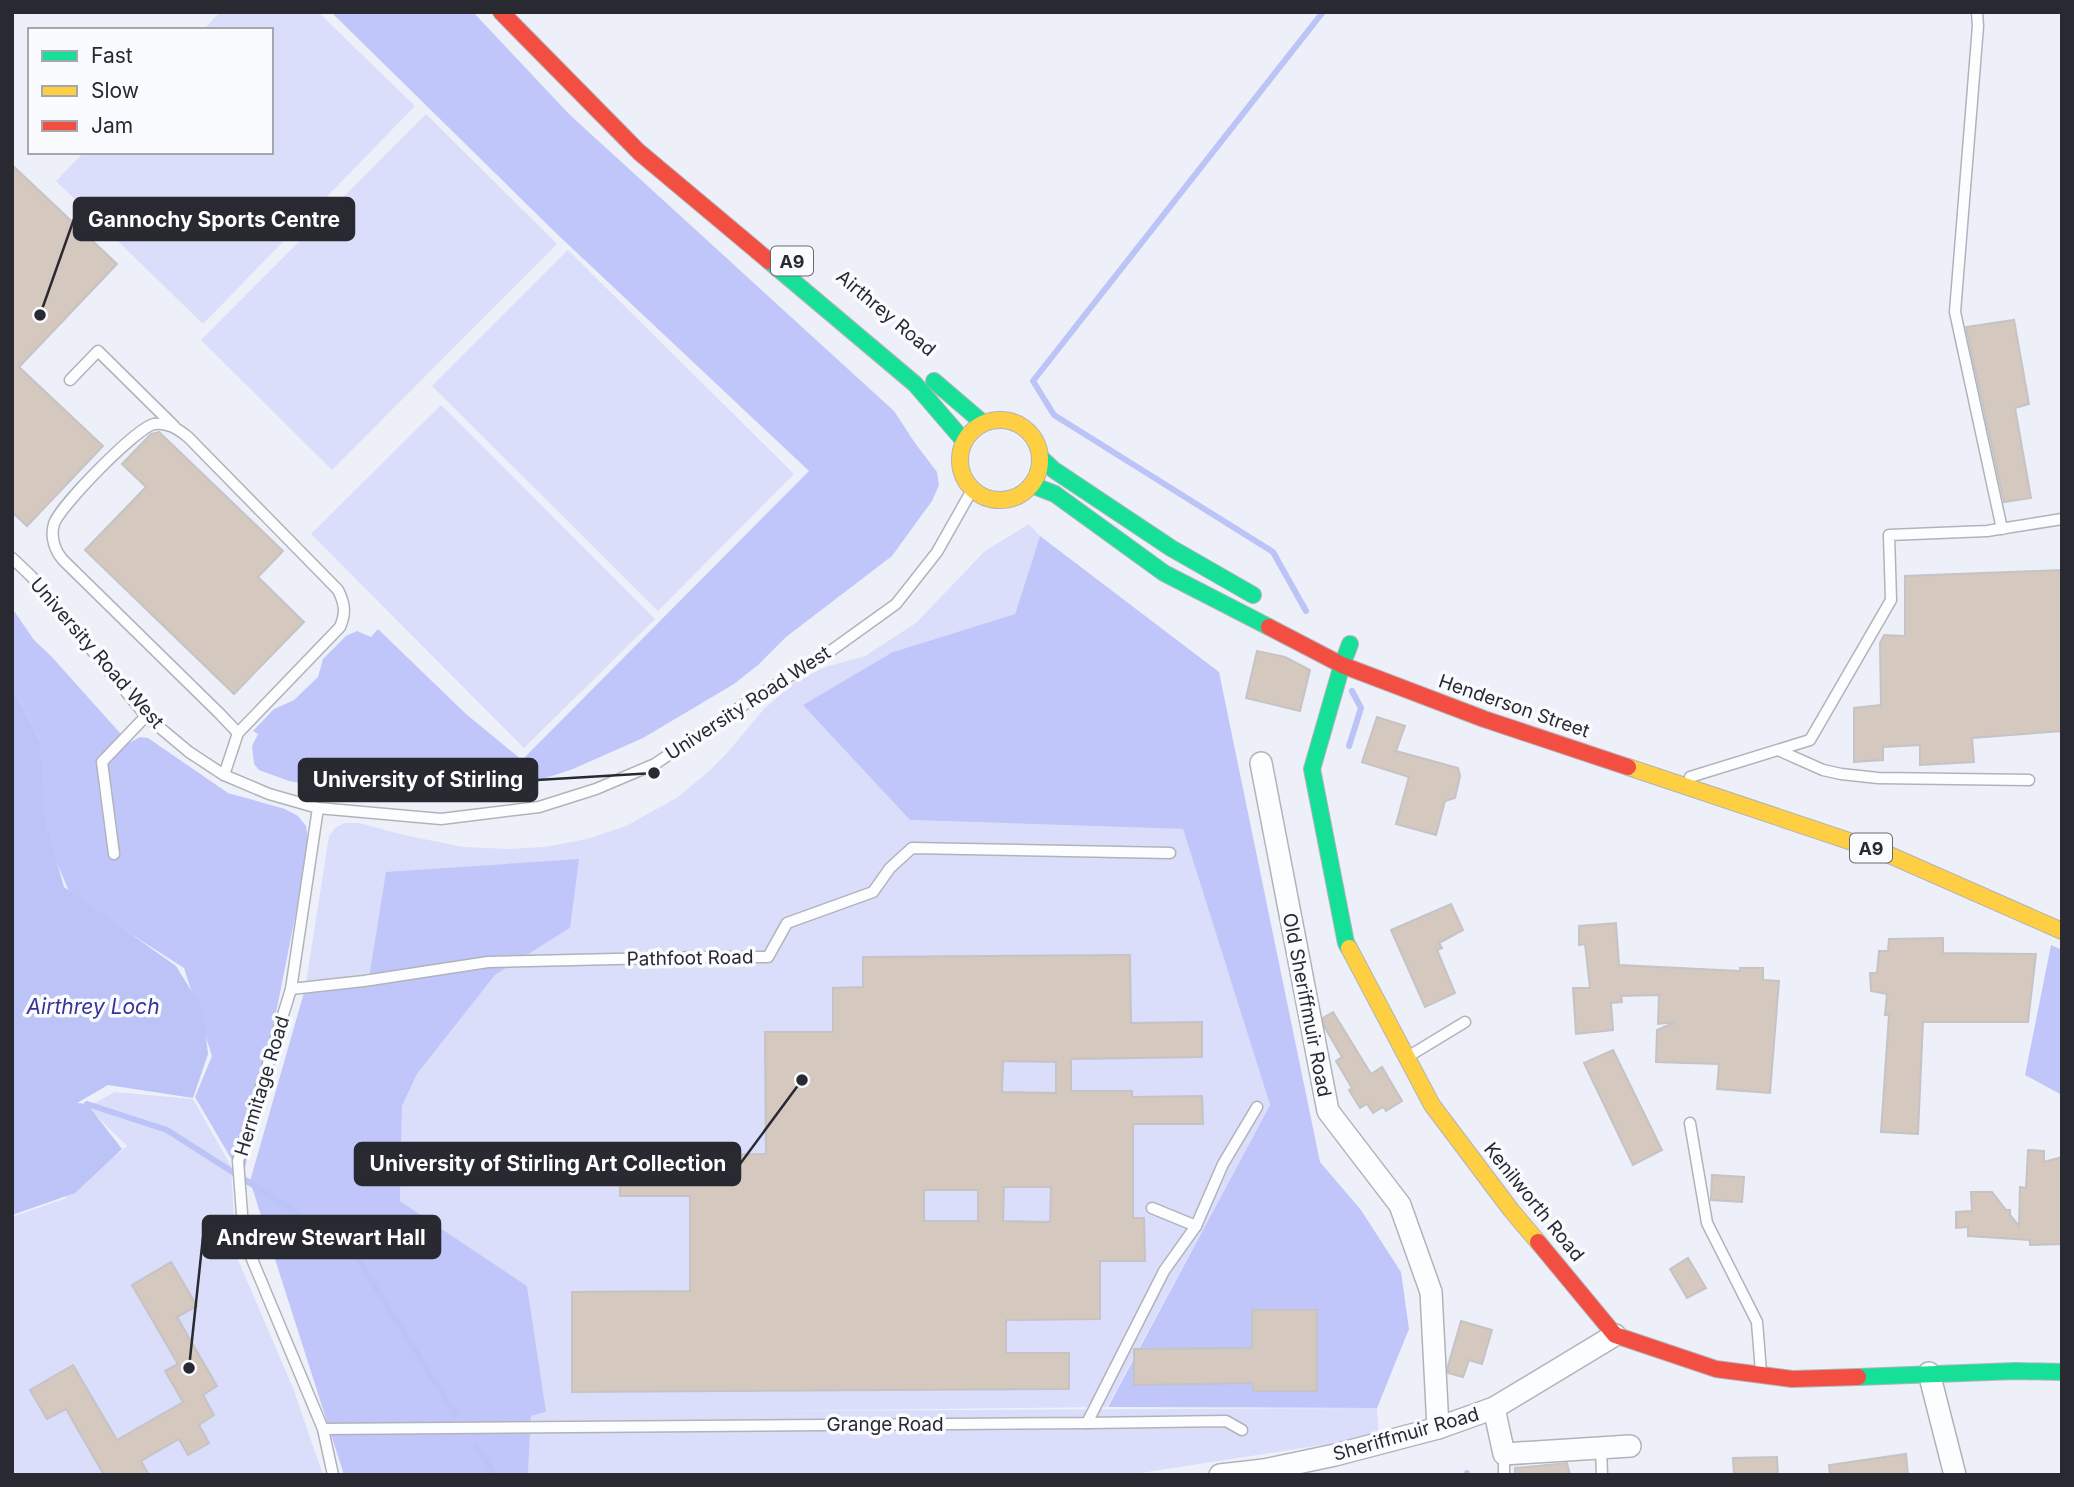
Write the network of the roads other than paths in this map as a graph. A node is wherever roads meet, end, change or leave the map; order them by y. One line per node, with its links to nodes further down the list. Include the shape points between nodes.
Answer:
1 (501, 12): 3 (main road, Airthrey Road / A9)
2 (1977, 12): 12 (lane, via 1955,312)
3 (595, 107): 5 (main road, Airthrey Road / A9, via 651,142); 7 (main road, Airthrey Road / A9, via 639,152 915,384)
4 (70, 380): 6 (lane, via 98,351)
5 (983, 423): 7 (main road); 8 (main road, via 1003,419 1018,424 1032,435)
6 (174, 426): 19 (lane, via 344,601 340,627); 19 (lane, via 152,424 120,449 59,514 53,526 54,546)
7 (964, 441): 10 (main road, via 959,457 962,475)
8 (1040, 457): 9 (main road); 14 (main road, via 1171,548)
9 (1032, 485): 10 (main road, via 1016,497 1001,500); 16 (main road, A9, via 1055,494 1164,573)
10 (972, 490): 25 (lane, University Road West, via 937,552 896,604 654,764 539,807 441,818)
11 (2062, 519): 12 (lane)
12 (2002, 529): 20 (lane, via 1889,536 1891,600 1810,740)
13 (12, 558): 17 (lane, University Road West)
14 (1262, 600)
15 (1351, 644): 16 (main road, Kenilworth Road)
16 (1342, 665): 24 (main road, Henderson Street / A9, via 1484,719); 31 (main road, Kenilworth Road, via 1312,769 1346,943)
17 (146, 716): 22 (lane, University Road West); 27 (lane, via 102,762)
18 (1524, 716): 24 (main road, Henderson Street / A9)
19 (238, 733): 22 (lane)
20 (1778, 750): 23 (lane, via 1840,774); 24 (lane)
21 (1261, 763): 42 (street, Old Sheriffmuir Road, via 1328,1111 1400,1205 1430,1292)
22 (224, 775): 25 (lane, University Road West)
23 (2029, 780)
24 (1674, 782): 28 (main road, Henderson Street / A9, via 1885,853)
25 (318, 808): 29 (lane, Hermitage Road)
26 (1170, 853): 29 (lane, Pathfoot Road, via 912,848 873,892 787,923 768,957 488,962)
27 (114, 854)
28 (2062, 931)
29 (291, 989): 43 (lane, Hermitage Road, via 238,1161 239,1176 244,1240)
30 (1465, 1022): 31 (lane)
31 (1407, 1057): 36 (main road, Kenilworth Road, via 1432,1105 1511,1210)
32 (1257, 1107): 35 (lane, via 1223,1164)
33 (1690, 1123): 39 (lane, via 1707,1223 1758,1322)
34 (1152, 1208): 35 (lane)
35 (1196, 1226): 41 (lane, via 1164,1271)
36 (1615, 1335): 39 (main road, Kenilworth Road, via 1716,1369); 40 (street, Sheriffmuir Road)
37 (2062, 1372): 38 (main road, Kenilworth Road)
38 (1929, 1373): 39 (main road, Kenilworth Road, via 1791,1379); 52 (street)
39 (1761, 1375)
40 (1494, 1408): 42 (street, Sheriffmuir Road); 47 (street)
41 (1087, 1423): 43 (lane, Grange Road); 44 (lane, Grange Road, via 1226,1421)
42 (1438, 1428): 48 (street, Sheriffmuir Road)
43 (323, 1429): 49 (lane, Hermitage Road)
44 (1242, 1430)
45 (1630, 1446): 46 (street)
46 (1601, 1447): 47 (street); 51 (lane)
47 (1504, 1464)
48 (1265, 1472): 50 (street, Sheriffmuir Road)
49 (333, 1475)
50 (1220, 1475)
51 (1602, 1475)
52 (1955, 1475)

